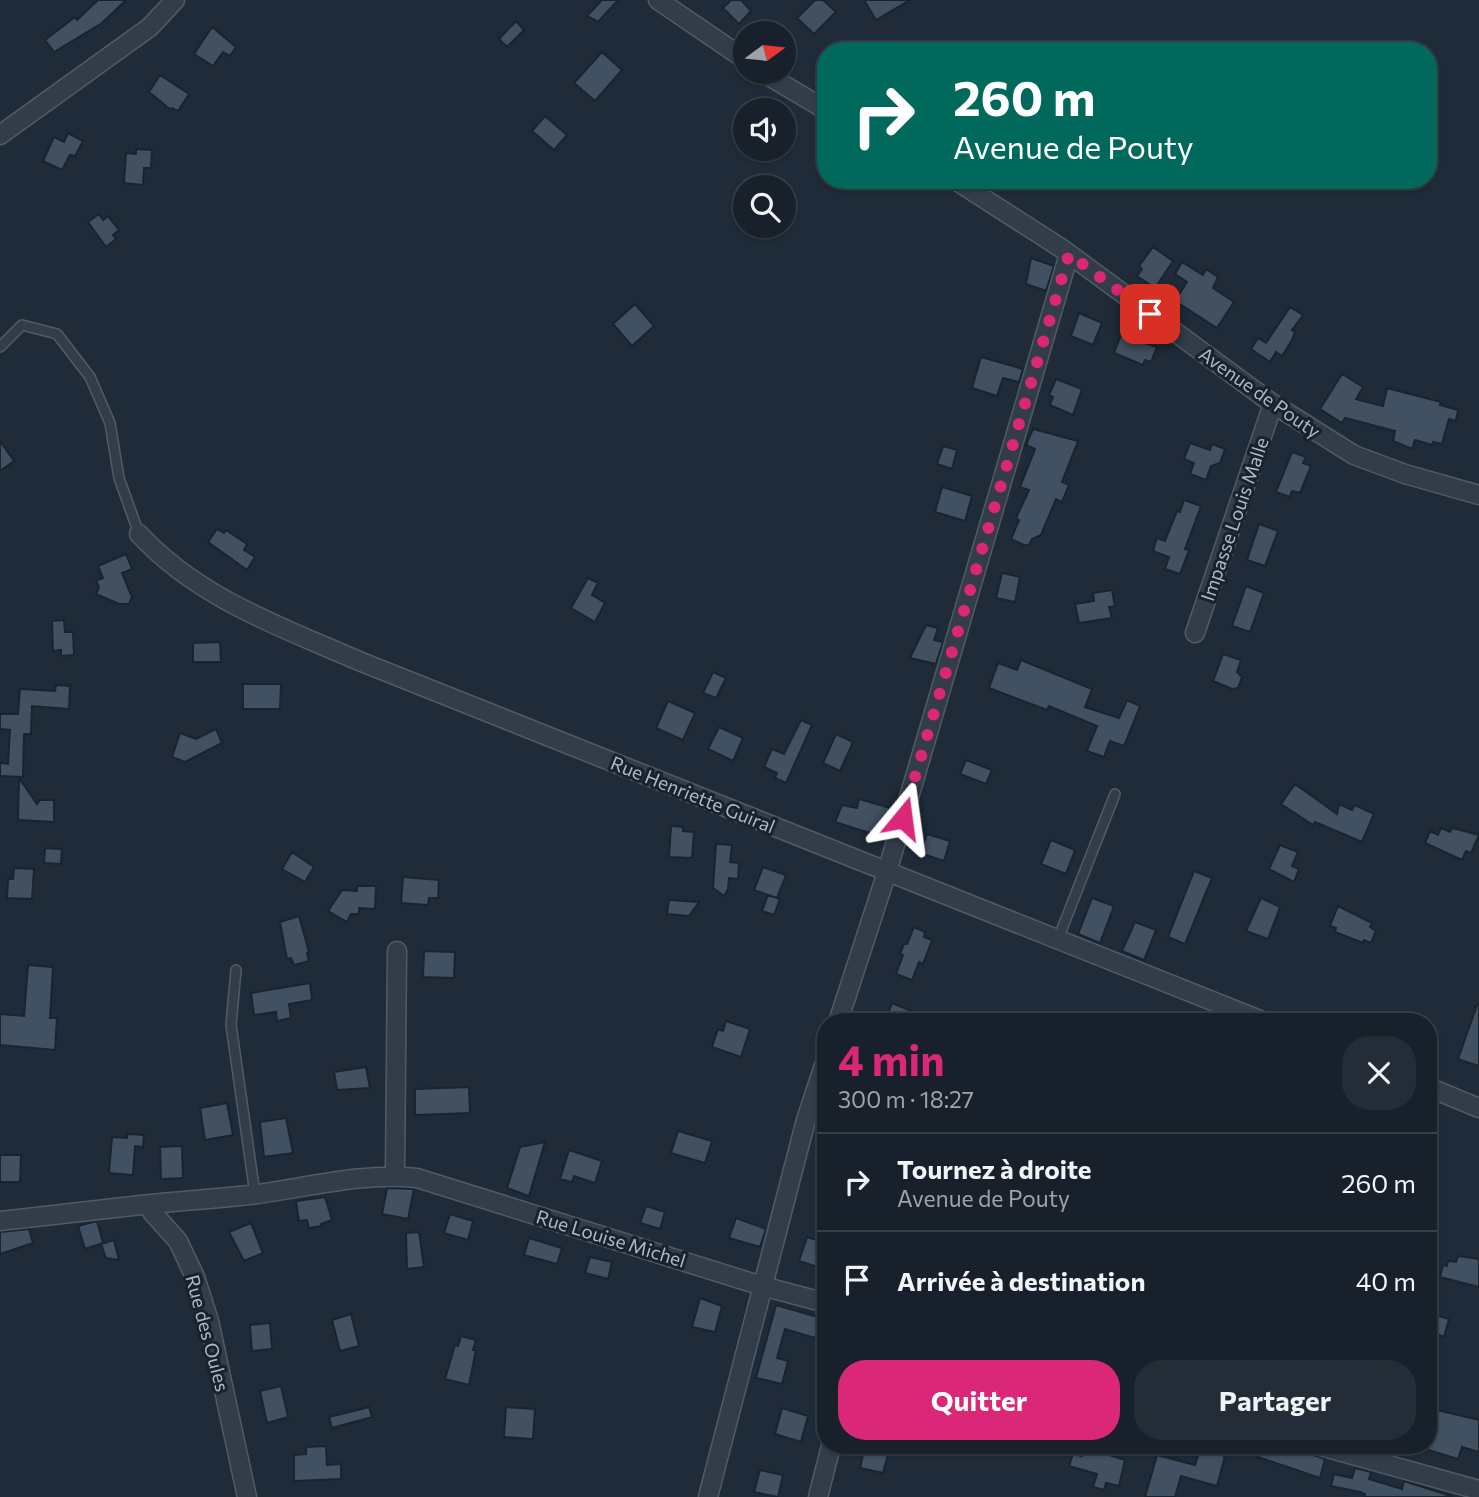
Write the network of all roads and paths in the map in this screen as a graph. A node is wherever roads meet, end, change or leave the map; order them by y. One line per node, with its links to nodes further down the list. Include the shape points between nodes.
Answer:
1 (175, 0): 6 (street, via 150,27)
2 (658, 0): 3 (street)
3 (733, 50)
4 (782, 84): 5 (street)
5 (817, 105)
6 (0, 135)
7 (971, 189): 8 (street, Avenue de Pouty)
8 (1069, 254): 10 (street, Avenue de Pouty); 15 (street)
9 (0, 346): 12 (lane, via 22,325 57,334 90,377 110,423 119,478)
10 (1273, 404): 11 (street, Avenue de Pouty, via 1354,455); 13 (street, Impasse Louis Malle)
11 (1479, 495)
12 (139, 534): 15 (street, Rue Henriette Guiral, via 159,556 236,608)
13 (1195, 633)
14 (1115, 794): 16 (lane)
15 (887, 872): 16 (street, Rue Henriette Guiral); 19 (street)
16 (1058, 939): 20 (street, Rue Henriette Guiral)
17 (397, 951): 24 (street)
18 (236, 970): 25 (lane, via 231,1025)
19 (841, 1013)
20 (1243, 1013)
21 (817, 1086): 28 (street)
22 (1437, 1091): 23 (street)
23 (1479, 1108)
24 (395, 1175): 25 (street, Rue Louise Michel); 28 (street, Rue Louise Michel)
25 (255, 1194): 26 (street, Rue Louise Michel)
26 (149, 1203): 27 (street); 33 (street, Rue des Oules, via 178,1241 195,1277 209,1321)
27 (0, 1221)
28 (762, 1286): 29 (street, Rue Louise Michel); 34 (street)
29 (817, 1301)
30 (829, 1454): 35 (street)
31 (1349, 1454): 32 (street)
32 (1479, 1490)
33 (247, 1497)
34 (708, 1497)
35 (818, 1497)

